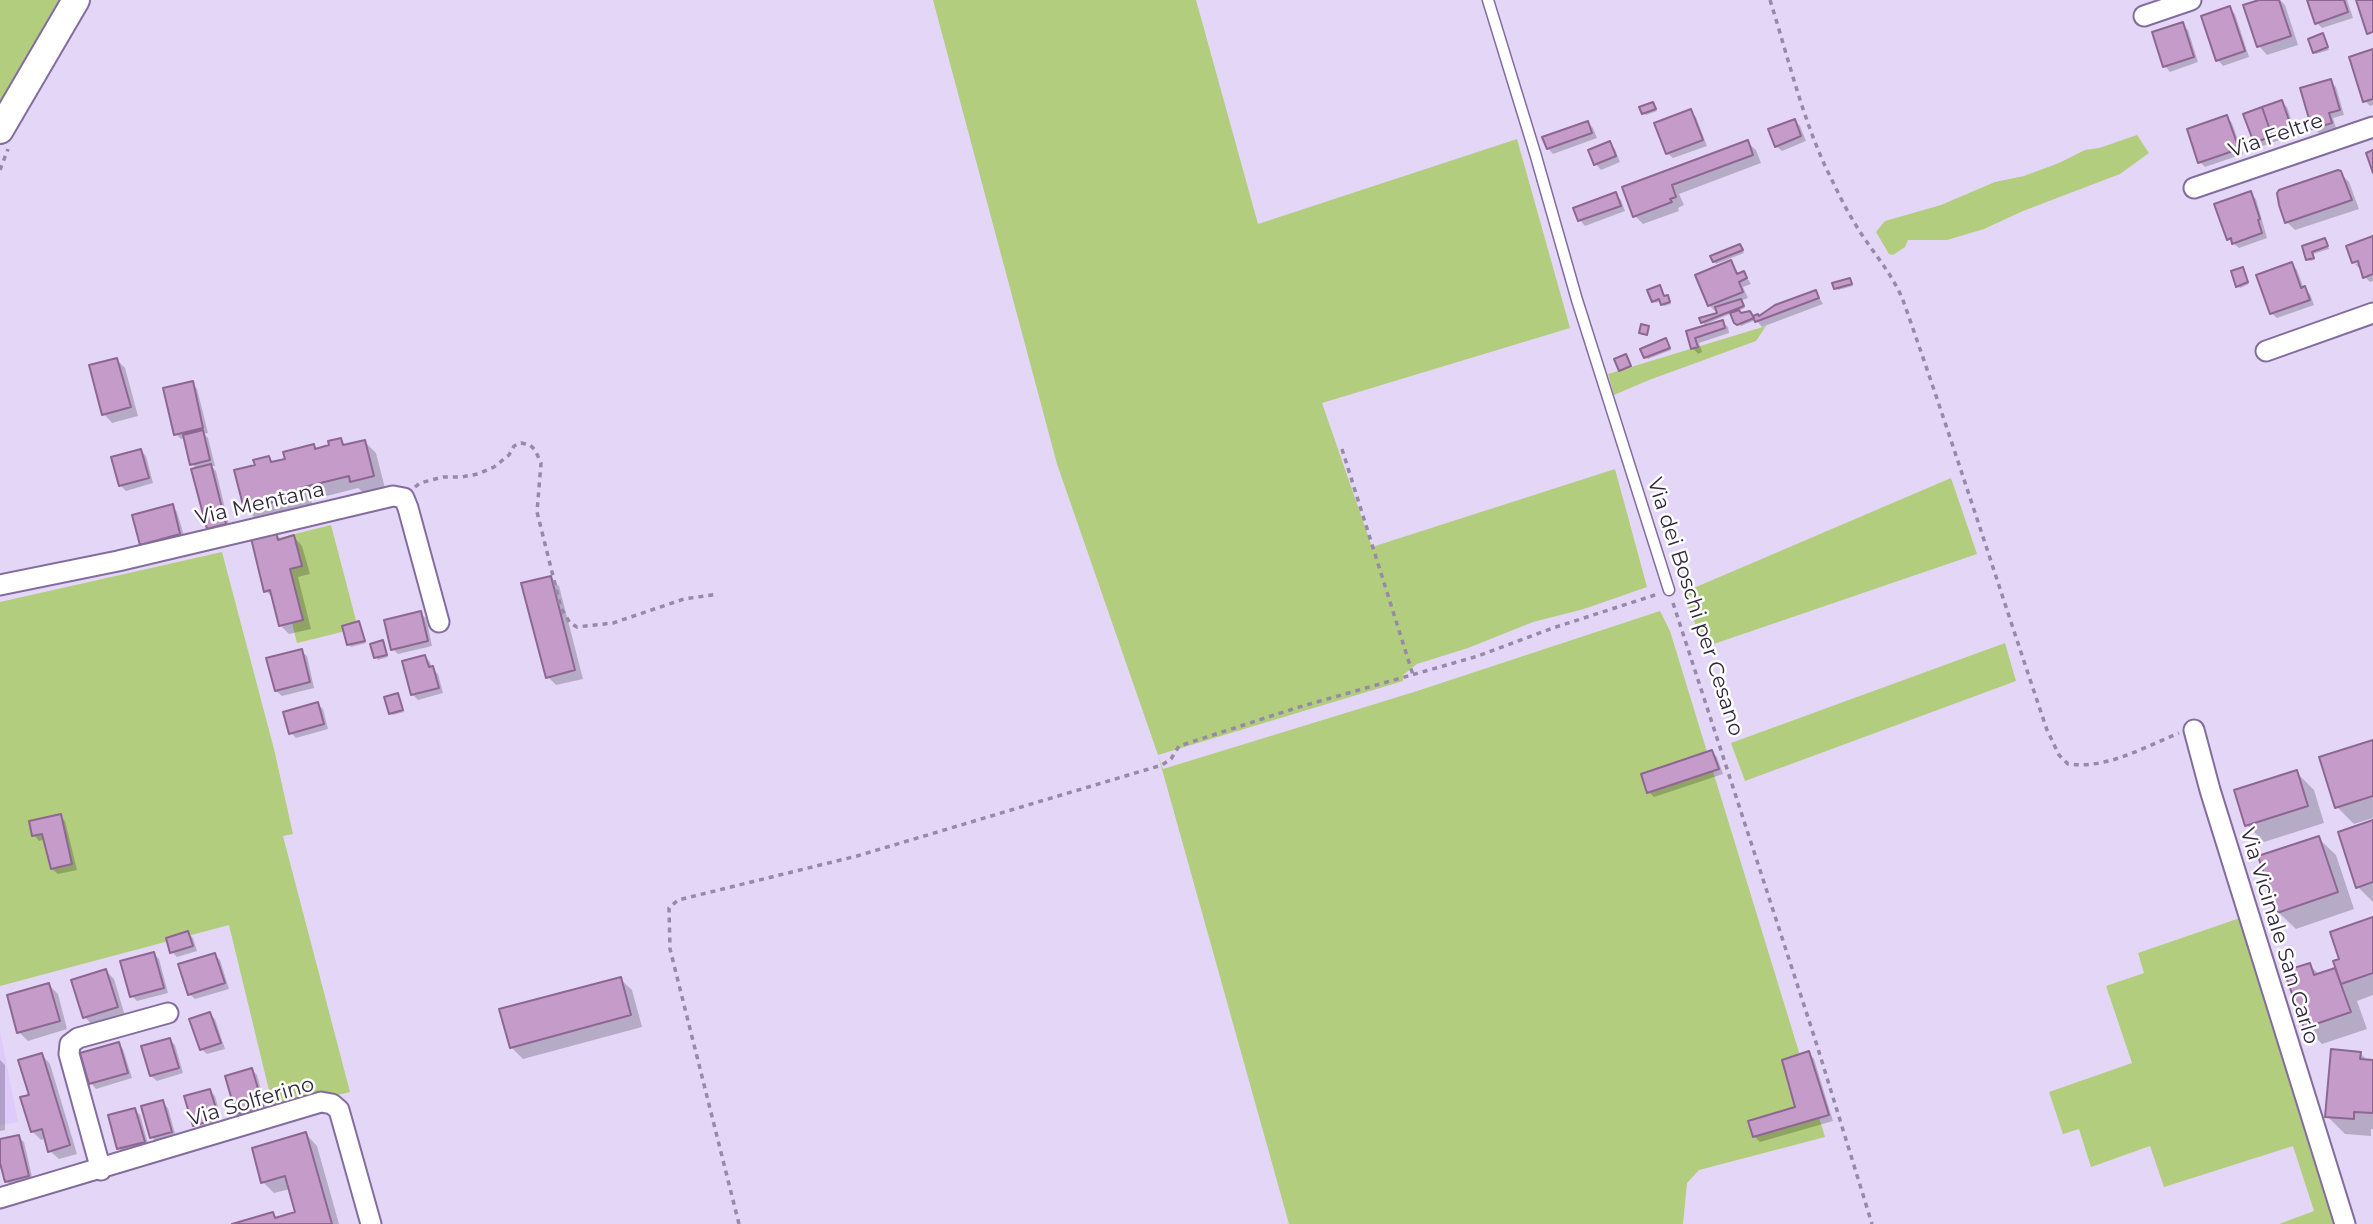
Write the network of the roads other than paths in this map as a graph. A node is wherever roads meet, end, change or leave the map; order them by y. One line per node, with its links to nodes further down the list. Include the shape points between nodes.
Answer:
1 (76, 0): 6 (street)
2 (1488, 0): 11 (lane, Via dei Boschi per Cesano)
3 (2191, 0): 4 (street)
4 (2144, 16)
5 (2373, 127): 7 (street, Via Feltre)
6 (0, 130)
7 (2194, 188)
8 (2373, 313): 9 (street)
9 (2266, 351)
10 (0, 585): 12 (street, Via Mentana, via 393,496 404,498)
11 (1669, 590)
12 (439, 622)
13 (2194, 730): 18 (street, Via Vicinale San Carlo)
14 (168, 1013): 15 (street, via 70,1044)
15 (101, 1170): 16 (street, Via Solferino); 17 (street, Via Solferino, via 321,1102 332,1104 344,1124)
16 (0, 1198)
17 (371, 1224)
18 (2345, 1224)

